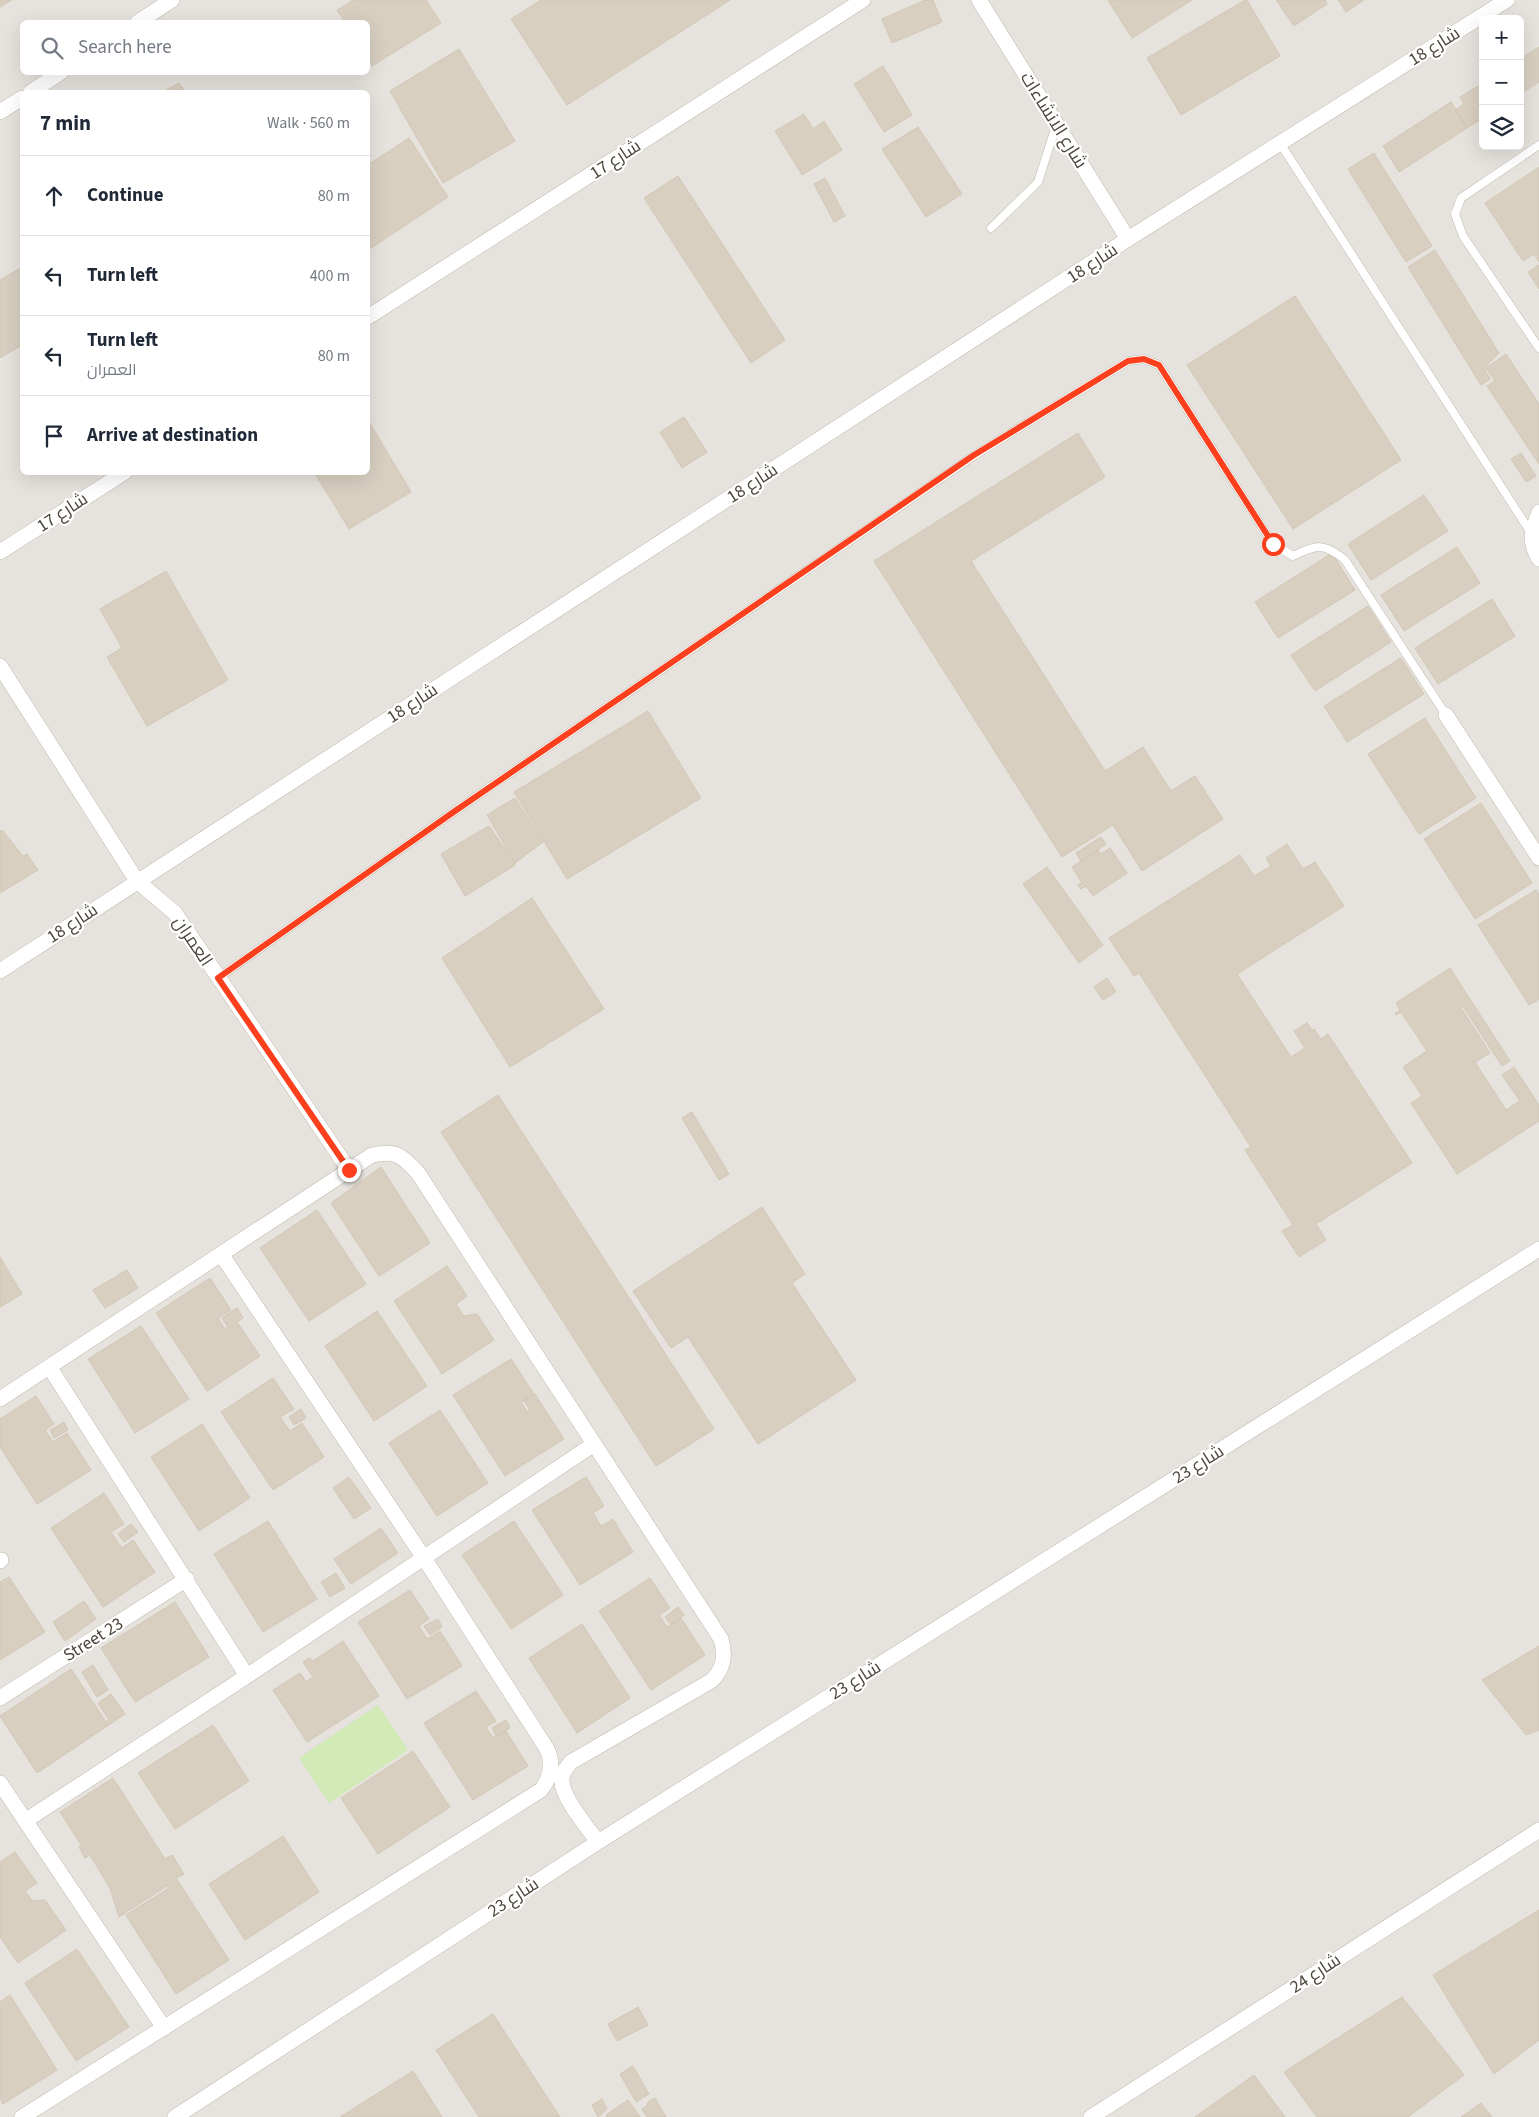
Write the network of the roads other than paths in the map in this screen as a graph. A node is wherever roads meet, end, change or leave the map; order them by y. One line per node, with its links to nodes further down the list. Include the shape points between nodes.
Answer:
1 (172, 0): 5 (street)
2 (863, 0): 15 (street, شارع 17)
3 (980, 0): 10 (street, شارع الانشاءات)
4 (1507, 0): 11 (street, شارع 18)
5 (141, 20)
6 (56, 75): 7 (street)
7 (33, 90)
8 (20, 99): 9 (street)
9 (0, 112)
10 (1057, 124): 13 (lane, via 1038,182); 14 (street, شارع الانشاءات)
11 (1280, 143): 14 (street, شارع 18); 19 (lane)
12 (1538, 149): 16 (lane, via 1460,198 1455,214 1463,236)
13 (991, 228)
14 (1128, 239): 25 (street, شارع 18)
15 (370, 316)
16 (1539, 348)
17 (120, 475): 20 (street, شارع 17)
18 (1539, 512): 19 (street)
19 (1531, 533): 21 (street)
20 (0, 552)
21 (1539, 559)
22 (0, 666): 25 (street, العمران)
23 (1446, 715): 24 (street); 27 (lane, via 1345,560 1333,550 1314,546 1293,556 1273,544 1159,365 1144,359 1128,361 974,455 455,811)
24 (1539, 858)
25 (137, 881): 26 (street, شارع 18); 27 (street, العمران, via 175,913)
26 (0, 970)
27 (218, 978): 28 (street, العمران)
28 (349, 1170): 30 (street); 33 (street, via 372,1155 386,1152 402,1155 418,1173)
29 (1539, 1248): 41 (street, شارع 23)
30 (222, 1254): 31 (street); 34 (street)
31 (50, 1368): 32 (street); 35 (street)
32 (0, 1399)
33 (594, 1444): 34 (street); 41 (street, via 721,1639 724,1658 718,1675 711,1681 566,1767 562,1779 564,1793)
34 (424, 1558): 36 (street); 42 (street, via 547,1749 551,1770 546,1784)
35 (186, 1579): 36 (street); 37 (street, Street 23)
36 (248, 1676): 39 (street)
37 (0, 1698)
38 (0, 1783): 39 (street)
39 (25, 1821): 42 (street)
40 (1539, 1830): 45 (street, شارع 24)
41 (598, 1842): 44 (street, شارع 23)
42 (164, 2028): 43 (street)
43 (22, 2117)
44 (175, 2117)
45 (1091, 2117)

